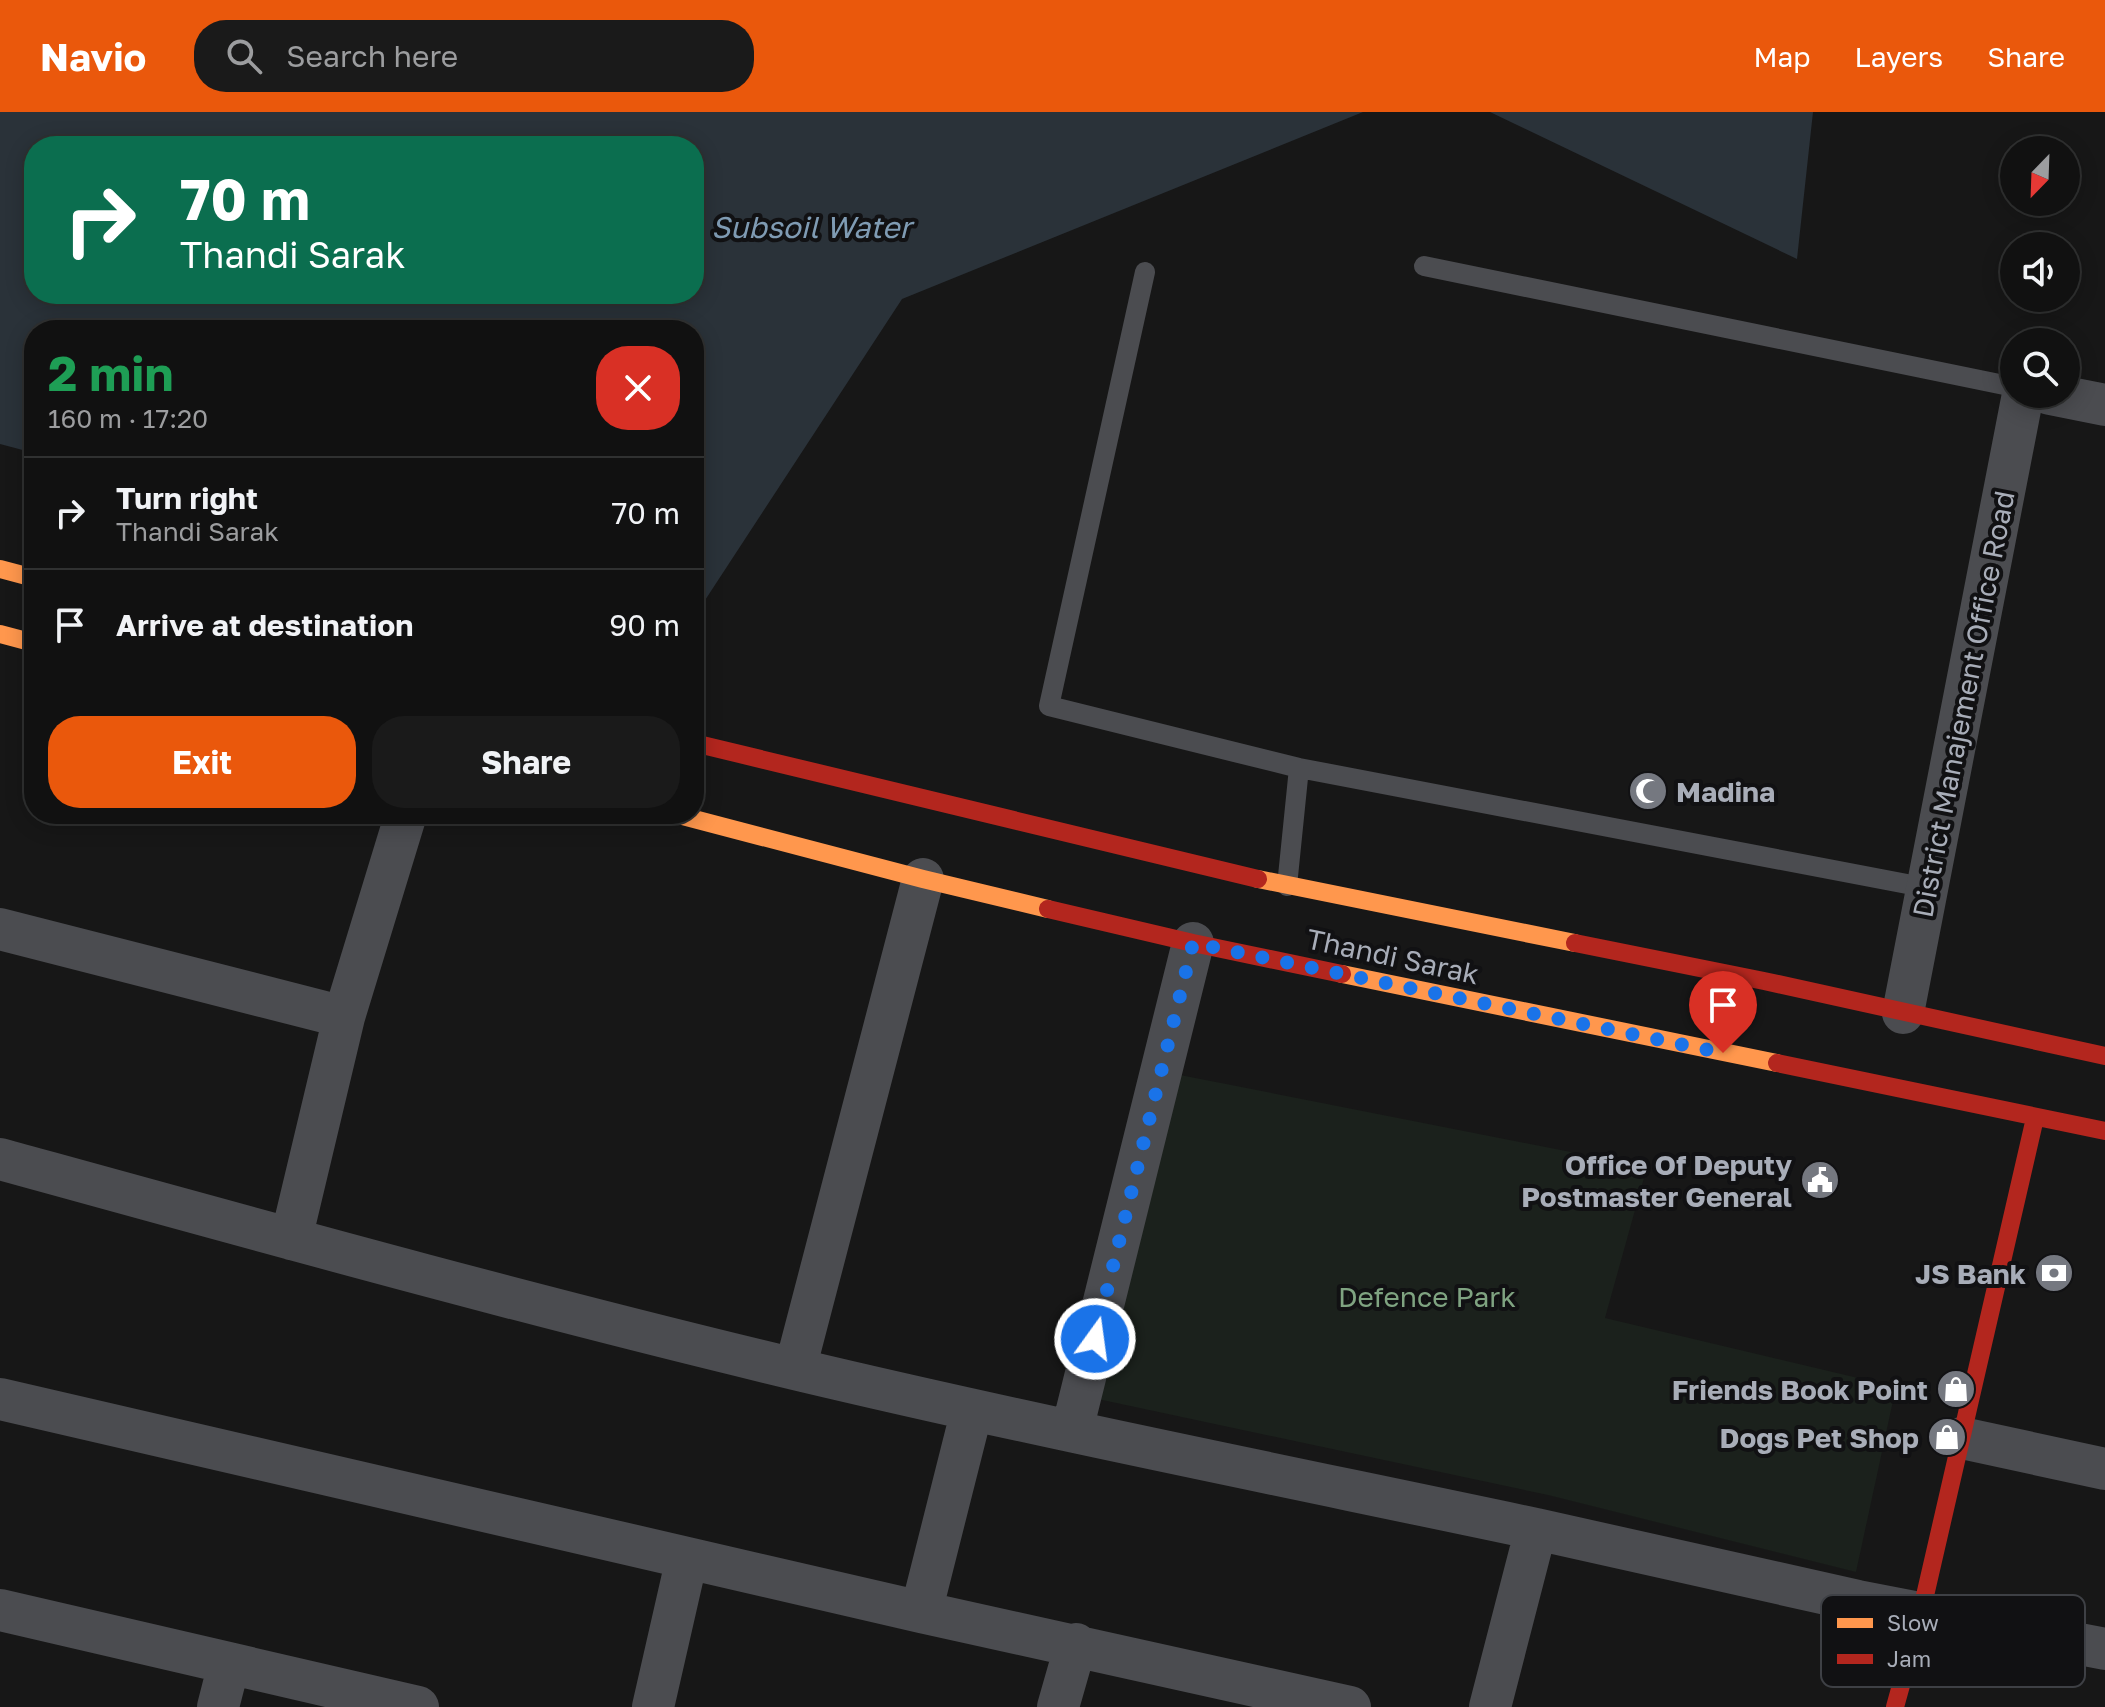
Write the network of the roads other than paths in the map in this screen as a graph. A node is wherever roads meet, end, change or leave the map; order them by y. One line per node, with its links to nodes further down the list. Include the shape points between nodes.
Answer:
1 (1424, 266): 3 (lane)
2 (1145, 272): 12 (lane, via 1049,706)
3 (2000, 384)
4 (2080, 400): 5 (street)
5 (2105, 405)
6 (2020, 408): 17 (street, District Manajement Office Road)
7 (0, 569): 8 (main road)
8 (24, 575)
9 (0, 634): 10 (main road)
10 (24, 640)
11 (704, 745): 16 (main road, Thandi Sarak)
12 (1299, 768): 16 (lane); 17 (lane)
13 (704, 822): 15 (main road, Thandi Sarak)
14 (403, 824): 21 (street)
15 (923, 879): 19 (main road, Thandi Sarak); 27 (street)
16 (1287, 886): 20 (main road, Thandi Sarak)
17 (1928, 888): 20 (street, District Manajement Office Road)
18 (0, 929): 21 (street)
19 (1193, 943): 23 (main road, Thandi Sarak); 30 (street)
20 (1903, 1013): 22 (main road, Thandi Sarak)
21 (344, 1017): 26 (street)
22 (2105, 1056)
23 (2035, 1118): 24 (main road, Thandi Sarak); 31 (main road)
24 (2105, 1131)
25 (0, 1159): 26 (street)
26 (291, 1239): 27 (street)
27 (795, 1369): 29 (street)
28 (0, 1399): 34 (street)
29 (972, 1410): 30 (street); 37 (street)
30 (1072, 1430): 33 (street)
31 (1962, 1438): 32 (street); 36 (main road)
32 (2105, 1469)
33 (1536, 1529): 35 (street); 49 (street)
34 (687, 1558): 37 (street); 46 (street)
35 (1831, 1595)
36 (1925, 1595)
37 (921, 1612): 39 (street)
38 (1, 1613): 42 (street)
39 (1076, 1644): 47 (street); 48 (street)
40 (2085, 1645): 41 (street)
41 (2105, 1649)
42 (229, 1664): 44 (street); 45 (street)
43 (1901, 1687): 50 (main road)
44 (218, 1707)
45 (418, 1707)
46 (653, 1707)
47 (1058, 1707)
48 (1350, 1707)
49 (1490, 1707)
50 (1895, 1707)

